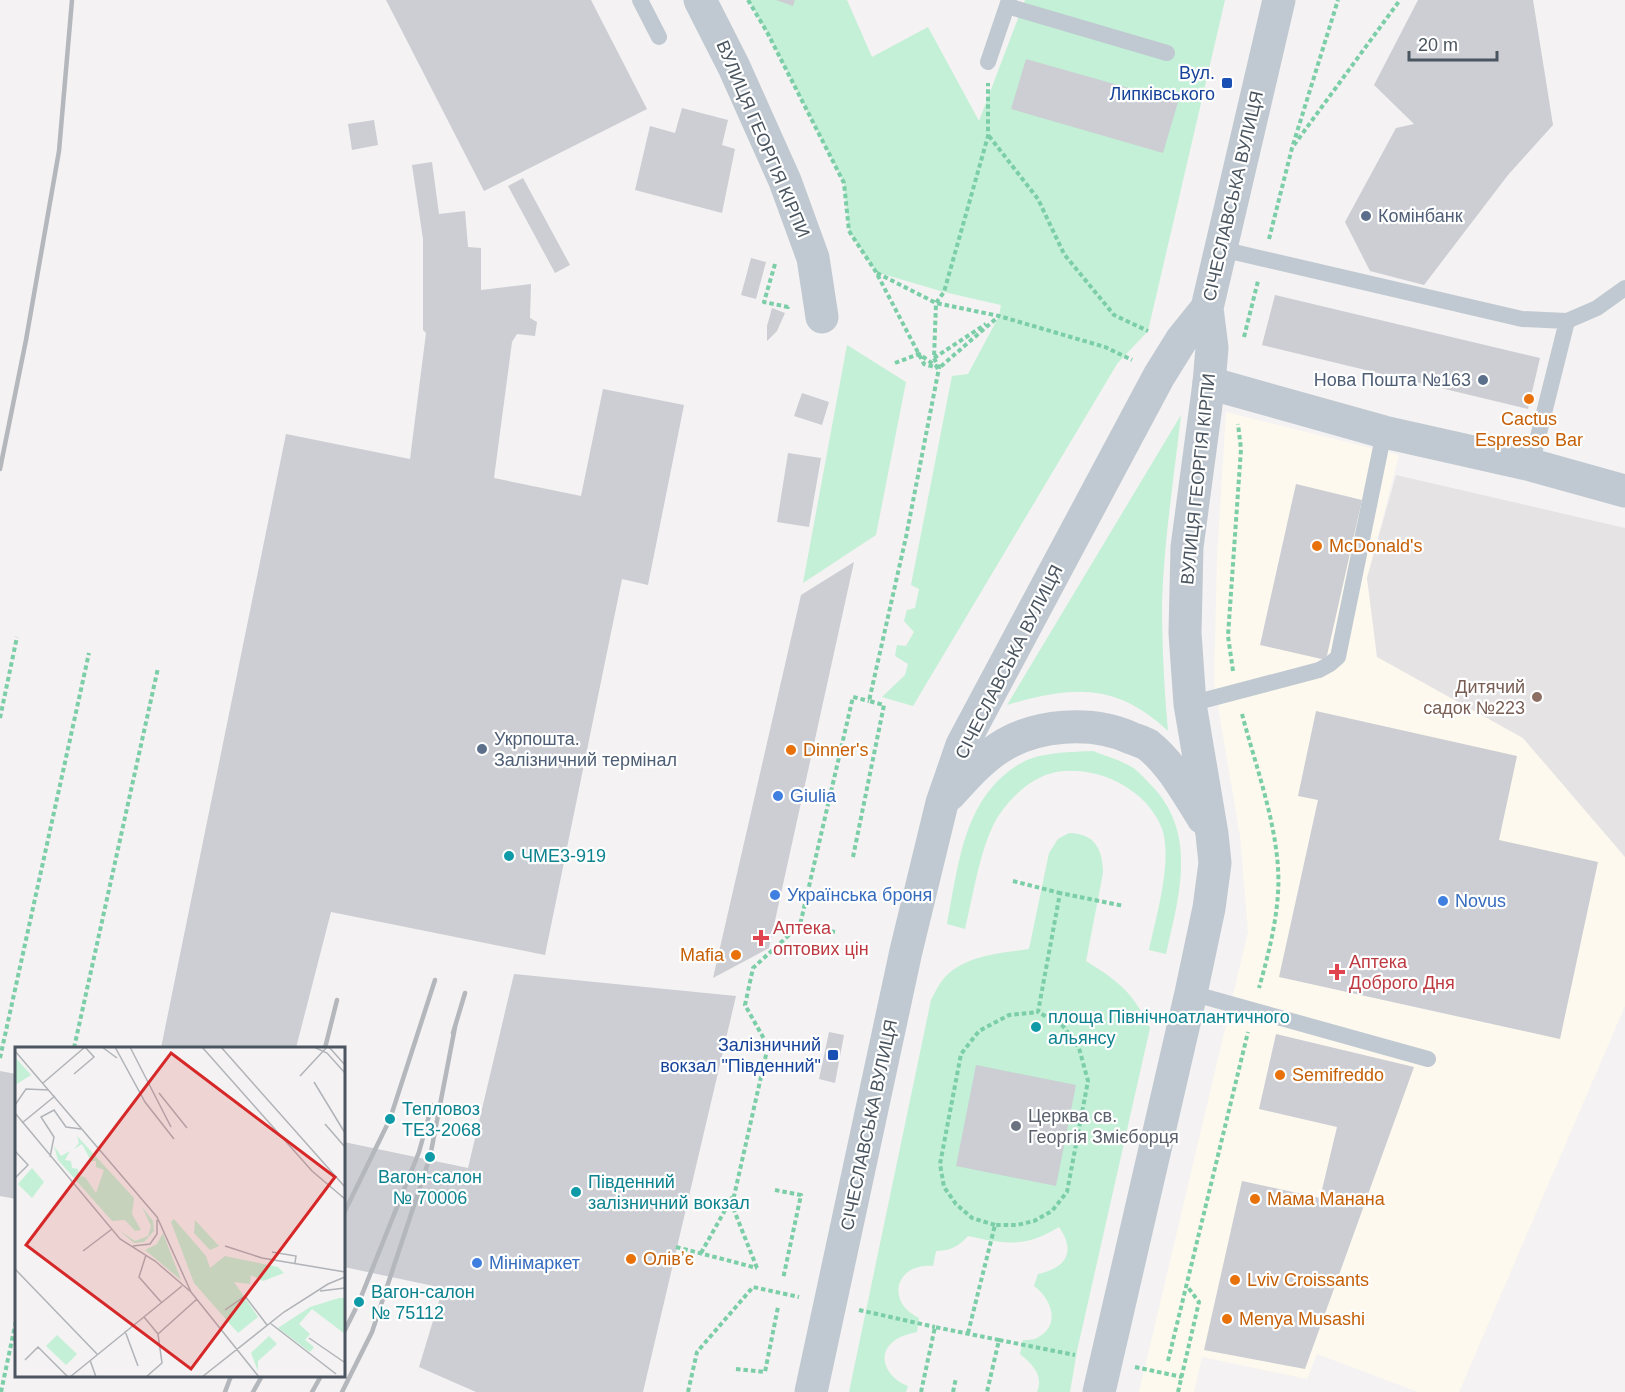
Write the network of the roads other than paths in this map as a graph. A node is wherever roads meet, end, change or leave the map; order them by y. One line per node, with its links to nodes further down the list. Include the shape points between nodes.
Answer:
1 (640, 0): 5 (lane)
2 (700, 0): 11 (street, ВУЛИЦЯ ГЕОРГІЯ КІРПИ, via 785,181 813,258)
3 (1279, 0): 8 (street, СІЧЕСЛАВСЬКА ВУЛИЦЯ)
4 (1008, 3): 6 (lane); 7 (lane)
5 (659, 37)
6 (1167, 53)
7 (988, 62)
8 (1221, 249): 10 (street, СІЧЕСЛАВСЬКА ВУЛИЦЯ); 12 (lane, via 1522,319)
9 (1625, 288): 12 (lane, via 1596,308)
10 (1207, 308): 13 (street, ВУЛИЦЯ ГЕОРГІЯ КІРПИ, via 1212,348); 18 (street, СІЧЕСЛАВСЬКА ВУЛИЦЯ, via 1159,376 986,698 962,745)
11 (822, 317)
12 (1567, 321): 15 (lane)
13 (1209, 383): 14 (street); 17 (street, ВУЛИЦЯ ГЕОРГІЯ КІРПИ, via 1187,547 1185,633)
14 (1384, 432): 15 (street); 17 (lane, via 1338,657 1319,670)
15 (1531, 465): 16 (street)
16 (1625, 490)
17 (1190, 704): 19 (street, ВУЛИЦЯ ГЕОРГІЯ КІРПИ)
18 (942, 803): 19 (street, via 999,747 1037,731 1072,726 1116,731 1147,745 1176,774); 22 (street, СІЧЕСЛАВСЬКА ВУЛИЦЯ, via 906,951)
19 (1212, 834): 20 (street, ВУЛИЦЯ ГЕОРГІЯ КІРПИ, via 1215,863)
20 (1191, 993): 21 (lane); 23 (street, ВУЛИЦЯ ГЕОРГІЯ КІРПИ)
21 (1428, 1059)
22 (812, 1392)
23 (1099, 1392)

